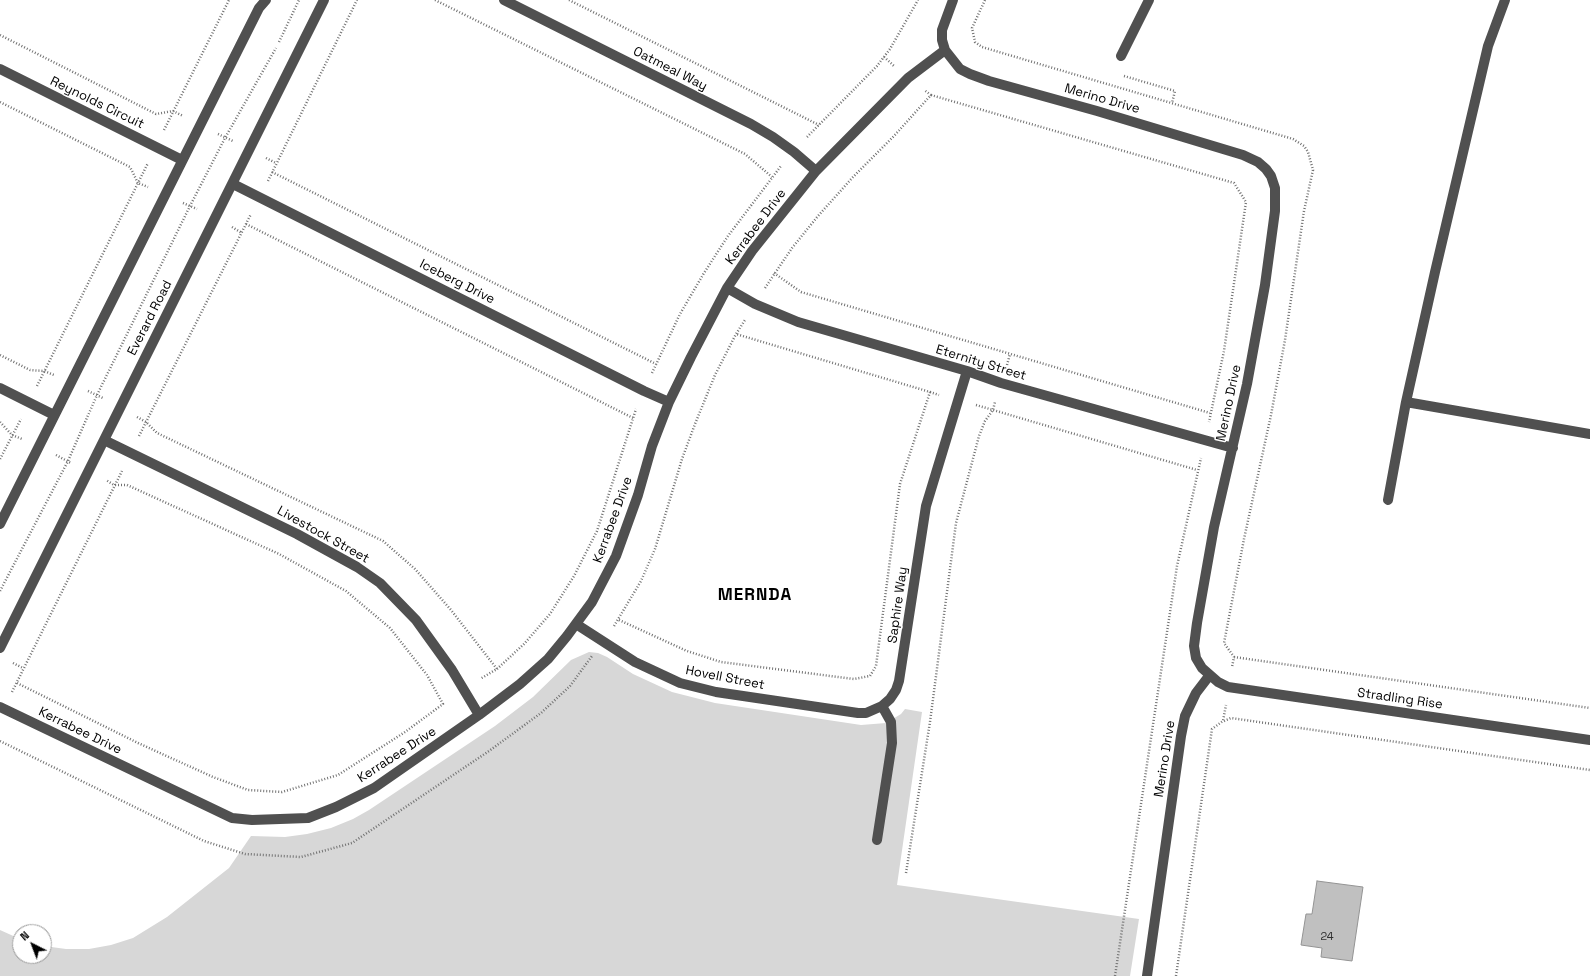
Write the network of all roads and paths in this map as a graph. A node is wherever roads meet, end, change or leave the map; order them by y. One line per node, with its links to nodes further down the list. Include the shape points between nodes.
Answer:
1 (266, 0): 20 (street, via 259,8)
2 (299, 0): 22 (path)
3 (324, 0): 23 (street, Everard Road)
4 (357, 0): 25 (path)
5 (435, 0): 28 (path, via 745,154)
6 (504, 0): 26 (street, Oatmeal Way, via 751,124 794,152)
7 (569, 0): 21 (path)
8 (952, 0): 13 (street, via 942,30)
9 (986, 0): 19 (path, via 972,28 975,42 982,47)
10 (1149, 0): 14 (street)
11 (1505, 0): 49 (street, via 1488,46)
12 (0, 35): 20 (path, via 156,114 174,111)
13 (945, 50): 17 (street, Kerrabee Drive); 59 (street, Merino Drive, via 960,70 1243,155 1266,169 1275,188 1275,211 1248,377)
14 (1121, 56): 19 (path, via 1112,72 1175,91)
15 (884, 57): 17 (path)
16 (0, 69): 24 (street, Reynolds Circuit)
17 (908, 78): 18 (path); 26 (street, Kerrabee Drive)
18 (931, 95): 36 (path, via 818,216); 51 (path, via 1234,184 1246,202 1224,351)
19 (1172, 103): 72 (path, via 1299,142 1308,152 1313,170 1271,415 1224,643)
20 (200, 125): 22 (path); 24 (street)
21 (819, 125)
22 (225, 138): 23 (path); 32 (path)
23 (249, 149): 25 (path); 29 (street, Everard Road)
24 (182, 160): 30 (street)
25 (276, 164): 27 (path)
26 (816, 171): 37 (street, Kerrabee Drive, via 752,251)
27 (272, 172): 31 (path); 42 (path)
28 (772, 177)
29 (233, 184): 31 (street, Iceberg Drive); 33 (street, Everard Road)
30 (164, 195): 32 (path); 41 (path, via 138,183 44,371 30,370); 52 (street)
31 (260, 198): 34 (path); 48 (street, Iceberg Drive)
32 (190, 206): 33 (path); 61 (path, via 97,395)
33 (215, 218): 35 (path); 56 (street, Everard Road)
34 (246, 224): 35 (path); 53 (path)
35 (242, 233): 60 (path)
36 (774, 273): 38 (path); 40 (path, via 802,292)
37 (727, 288): 38 (street, Eternity Street); 48 (street, Kerrabee Drive)
38 (755, 304): 39 (path); 43 (street, Eternity Street, via 798,322)
39 (736, 334): 46 (path); 68 (path, via 715,375 695,424 641,581)
40 (1010, 354): 44 (path); 51 (path)
41 (0, 355)
42 (656, 364)
43 (967, 371): 44 (street, Eternity Street); 47 (street, Saphire Way)
44 (1002, 383): 50 (path); 57 (street, Eternity Street)
45 (0, 388): 52 (street)
46 (930, 392): 47 (path); 68 (path, via 900,484 876,666 870,676 854,679 721,662 687,651)
47 (958, 400): 50 (path); 76 (street, Saphire Way, via 926,506 899,681 890,699)
48 (669, 402): 69 (street, Kerrabee Drive, via 616,556 592,602)
49 (1406, 402): 55 (street); 65 (street)
50 (993, 410): 62 (path); 85 (path, via 979,436 956,523 930,722)
51 (1210, 413): 57 (path)
52 (54, 415): 58 (street)
53 (632, 418)
54 (0, 422): 58 (path, via 12,435)
55 (1590, 434)
56 (104, 440): 60 (street, Livestock Street); 63 (street, Everard Road)
57 (1205, 441): 59 (street, Eternity Street); 62 (path)
58 (38, 446): 61 (path); 66 (street)
59 (1233, 448): 73 (street, Merino Drive, via 1214,527 1194,646 1196,658)
60 (131, 453): 64 (path); 79 (street, Livestock Street, via 296,534 357,567 380,583 416,620 452,670)
61 (68, 461): 63 (path); 67 (path)
62 (1197, 470): 86 (path, via 1177,566)
63 (88, 472): 64 (path); 71 (street, Everard Road)
64 (114, 485): 74 (path); 74 (path, via 128,485 271,551 346,591 390,628 427,675 443,704 338,776 282,792 248,790 213,777)
65 (1388, 500)
66 (0, 524)
67 (0, 591)
68 (619, 620): 70 (path)
69 (576, 624): 70 (street, Hovell Street); 79 (street, Kerrabee Drive, via 548,659)
70 (603, 642): 76 (street, Hovell Street, via 654,672 680,683 716,692 858,713 866,713); 82 (path, via 570,686 542,713 489,751 352,843 301,857 245,854 204,841)
71 (0, 648)
72 (1234, 657): 75 (path); 78 (path)
73 (1209, 676): 75 (street, Stradling Rise); 87 (street, Merino Drive, via 1196,693 1185,716)
74 (17, 683): 77 (path)
75 (1228, 687): 80 (path); 81 (street, Stradling Rise)
76 (882, 706): 84 (street, via 891,722 892,742)
77 (2, 708): 79 (street, Kerrabee Drive, via 232,818 252,820 308,818 336,807 374,788)
78 (1590, 708)
79 (479, 715)
80 (1223, 721): 83 (path, via 1231,718); 88 (path, via 1212,729)
81 (1590, 740)
82 (0, 741)
83 (1590, 770)
84 (877, 840)
85 (906, 874)
86 (1115, 976)
87 (1147, 976)
88 (1176, 976)

